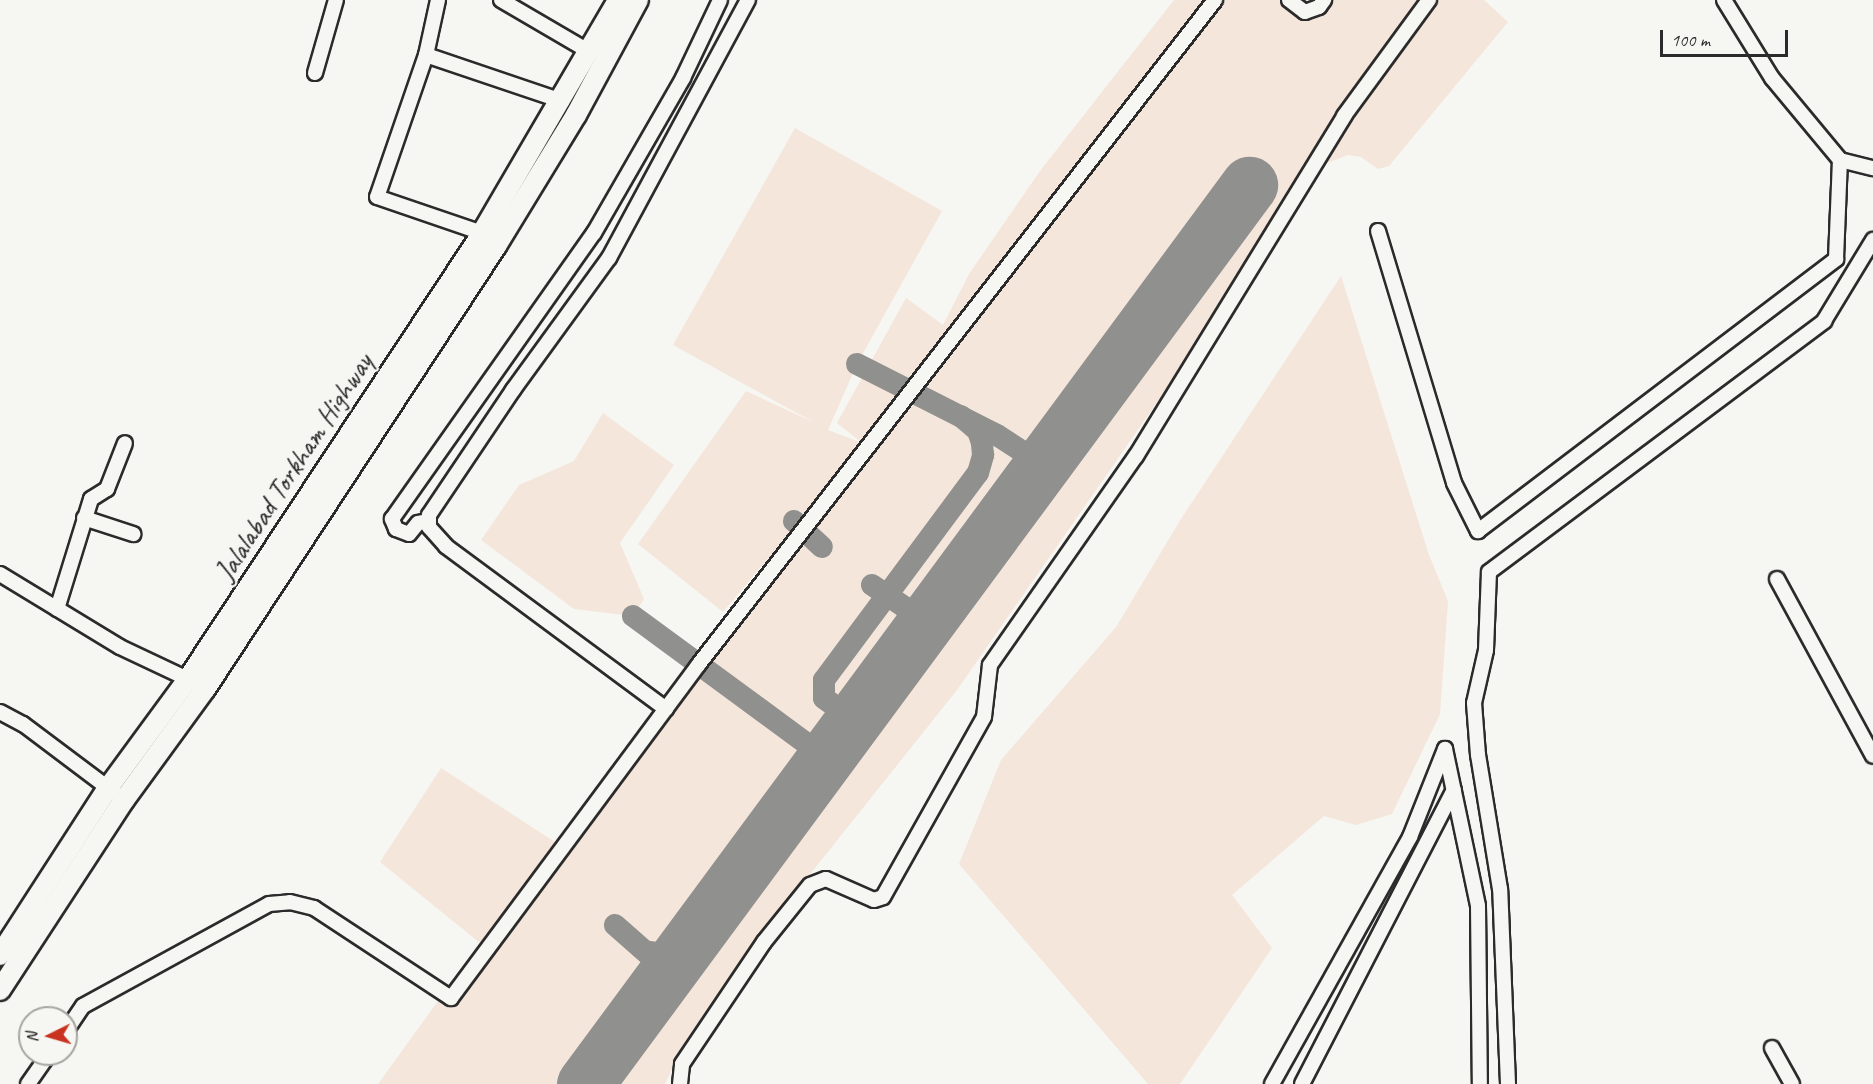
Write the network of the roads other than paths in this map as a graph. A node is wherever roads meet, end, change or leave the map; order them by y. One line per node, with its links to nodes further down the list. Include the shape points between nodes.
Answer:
1 (336, 0): 15 (street)
2 (438, 0): 14 (street)
3 (501, 0): 13 (street)
4 (618, 0): 13 (highway, Jalalabad Torkham Highway)
5 (638, 0): 29 (highway, via 576,115 496,246)
6 (720, 0): 24 (street, via 683,78 594,232 392,519 396,529 409,534 418,523)
7 (748, 0): 24 (street, via 609,258 447,486)
8 (1215, 0): 30 (street)
9 (1289, 0): 10 (street, via 1305,12 1319,7)
10 (1324, 0)
11 (1430, 0): 42 (street, via 1344,116 1136,456 990,665 984,717 882,897 874,900 826,879 810,885 764,942 682,1064)
12 (1724, 0): 17 (street, via 1772,78)
13 (590, 51): 16 (highway, Jalalabad Torkham Highway)
14 (426, 55): 16 (street); 20 (street, via 377,197)
15 (315, 73)
16 (562, 101): 20 (highway, Jalalabad Torkham Highway)
17 (1840, 160): 18 (street); 19 (street, via 1836,259 1478,531 1454,483)
18 (1873, 168)
19 (1378, 231)
20 (483, 232): 29 (highway, Jalalabad Torkham Highway)
21 (1873, 240): 46 (street, via 1824,321 1489,572 1486,650 1474,703 1478,755 1500,889)
22 (125, 443): 23 (street, via 107,489 91,499)
23 (84, 518): 25 (street); 28 (street)
24 (429, 521): 30 (street, via 429,527 446,546)
25 (133, 534)
26 (0, 574): 28 (street)
27 (1777, 579): 32 (street)
28 (57, 609): 29 (street, via 120,647)
29 (197, 684): 33 (highway, Jalalabad Torkham Highway); 35 (highway)
30 (666, 709): 38 (street, via 451,998 314,908 290,902 269,904 83,1006)
31 (0, 712): 33 (street, via 23,724)
32 (1873, 756)
33 (108, 788): 35 (street); 36 (highway, Jalalabad Torkham Highway)
34 (1454, 790): 43 (street, via 1445,749 1410,837); 44 (street); 45 (street, via 1479,906)
35 (124, 800): 37 (highway)
36 (0, 955)
37 (0, 990)
38 (78, 1013)
39 (1772, 1048): 47 (street)
40 (41, 1066): 41 (street)
41 (28, 1084)
42 (680, 1084)
43 (1272, 1084)
44 (1302, 1084)
45 (1480, 1084)
46 (1508, 1084)
47 (1792, 1084)

